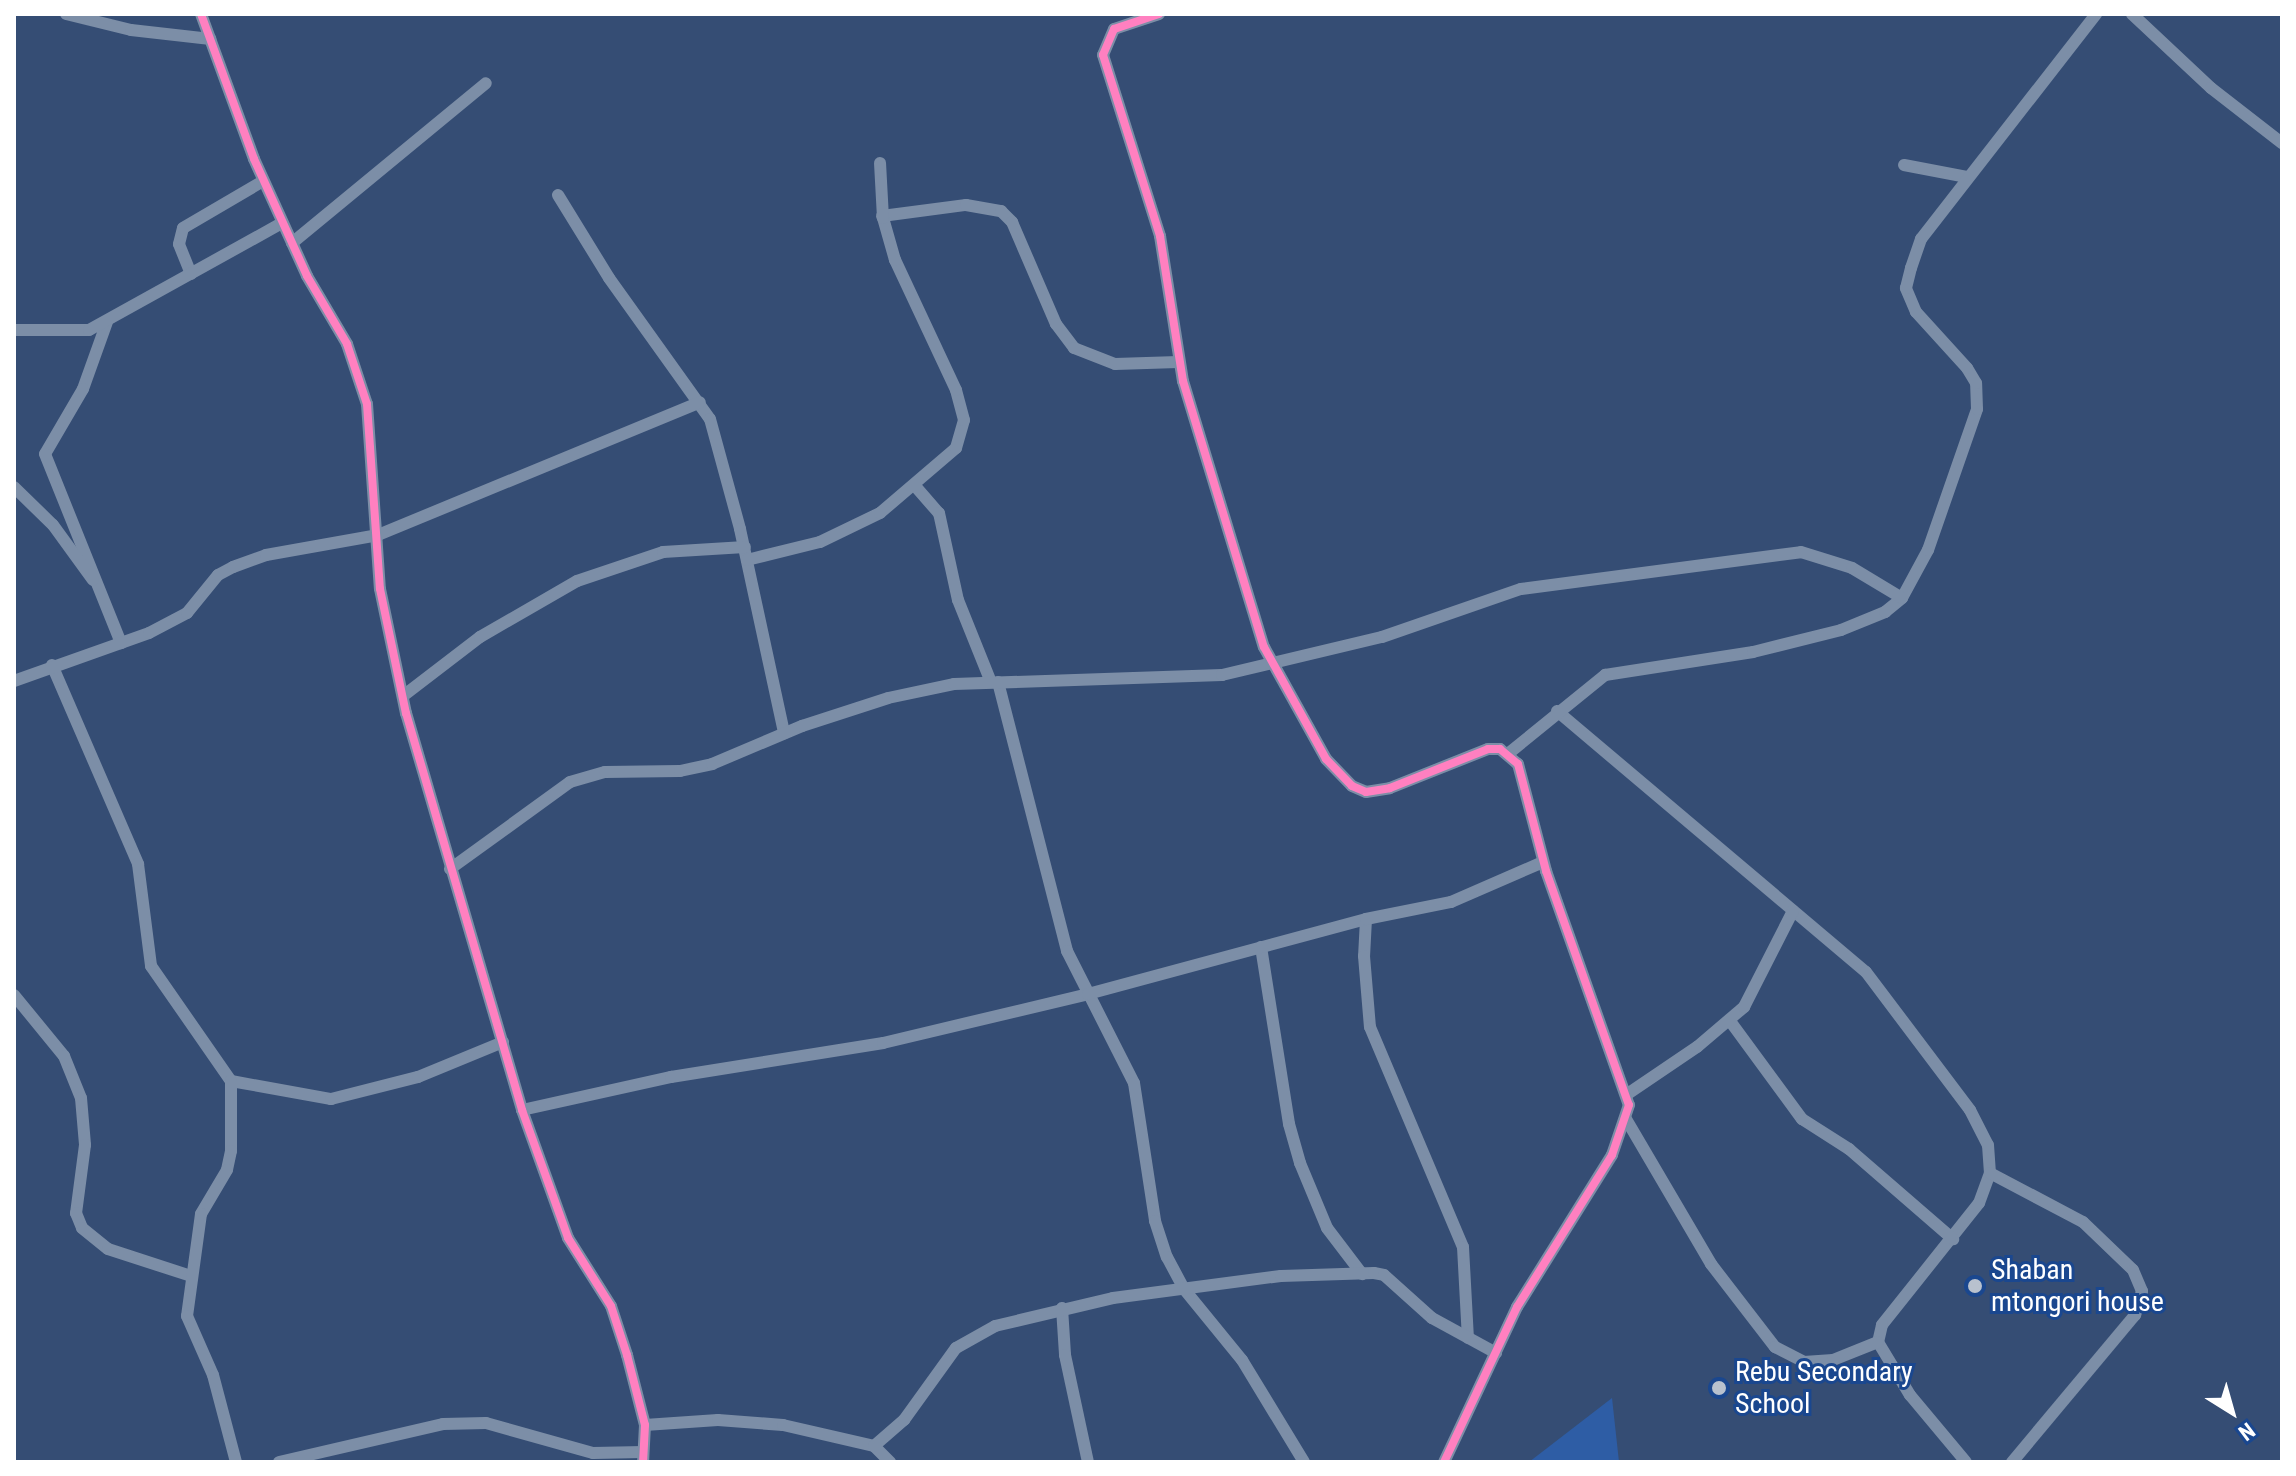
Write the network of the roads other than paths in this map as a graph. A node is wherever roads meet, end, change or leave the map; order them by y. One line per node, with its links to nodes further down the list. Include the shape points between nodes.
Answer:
1 (66, 14): 6 (street, via 131,30)
2 (201, 14): 6 (street)
3 (1159, 14): 20 (street, via 1114,29 1103,55 1160,236)
4 (2096, 14): 11 (street)
5 (2132, 14): 8 (street, via 2211,88)
6 (210, 39): 12 (street)
7 (486, 83): 16 (street)
8 (2282, 143)
9 (880, 163): 14 (street)
10 (1904, 165): 11 (street)
11 (1967, 177): 27 (street, via 1921,239 1906,288 1916,312 1976,383 1977,409 1928,550)
12 (263, 181): 15 (street); 17 (street, via 183,228 179,244)
13 (558, 195): 21 (street, via 609,278)
14 (882, 216): 20 (street, via 966,205 1001,211 1012,222 1056,324 1074,348 1115,364); 23 (street, via 895,260 945,358 964,420 956,448)
15 (282, 223): 16 (street); 17 (street)
16 (292, 243): 24 (street, via 347,344 367,404)
17 (191, 274): 18 (street)
18 (107, 322): 19 (street, via 76,332); 26 (street, via 83,389 45,454)
19 (14, 330)
20 (1178, 362): 30 (street, via 1251,608)
21 (700, 402): 24 (street); 25 (street, via 723,455)
22 (14, 487): 26 (street, via 53,525)
23 (916, 487): 25 (street, via 880,513 820,542); 32 (street, via 939,513 958,600)
24 (378, 535): 28 (street, via 266,555 233,567 218,575 187,613); 33 (street, via 380,589)
25 (746, 554): 33 (street, via 663,552 577,581 480,637); 35 (street)
26 (102, 592): 28 (street)
27 (1902, 598): 30 (street, via 1852,568 1801,552 1521,589 1382,637); 34 (street, via 1885,612 1841,630 1753,652 1605,675)
28 (121, 643): 29 (street)
29 (52, 665): 31 (street); 46 (street, via 138,864 151,966)
30 (1274, 666): 32 (street, via 1222,675); 36 (street, via 1326,759 1341,777 1366,792 1488,749)
31 (14, 681)
32 (994, 682): 35 (street, via 888,698); 42 (street, via 1052,898)
33 (403, 696): 38 (street)
34 (1557, 711): 36 (street); 39 (street)
35 (784, 733): 38 (street, via 712,764 680,771 605,772 570,782)
36 (1509, 753): 37 (street, via 1521,774)
37 (1543, 862): 40 (street, via 1451,902); 47 (street)
38 (450, 869): 45 (street)
39 (1793, 911): 44 (street, via 1757,989); 50 (street, via 1866,972 1922,1045 1970,1110 1988,1145)
40 (1366, 919): 41 (street); 56 (street, via 1370,1027 1463,1247)
41 (1261, 947): 42 (street); 52 (street, via 1300,1163 1327,1228)
42 (1088, 994): 48 (street, via 883,1043 733,1065); 54 (street, via 1134,1083 1155,1221)
43 (14, 995): 53 (street, via 64,1056 81,1098 85,1145 76,1213 82,1228 108,1249)
44 (1730, 1021): 47 (street); 51 (street, via 1802,1119 1849,1149)
45 (503, 1042): 46 (street, via 418,1077 331,1099); 48 (street)
46 (231, 1081): 53 (street, via 231,1151 227,1170 201,1214)
47 (1626, 1095): 49 (street)
48 (522, 1110): 59 (street, via 568,1238 611,1306)
49 (1626, 1119): 57 (street, via 1711,1264 1775,1347 1804,1362 1833,1360); 58 (street, via 1612,1155 1517,1307)
50 (1990, 1173): 51 (street, via 1979,1203); 69 (street, via 2083,1222 2133,1270 2142,1291 2135,1315)
51 (1953, 1239): 57 (street, via 1882,1325)
52 (1362, 1274): 54 (street, via 1281,1276); 56 (street, via 1384,1275 1418,1308)
53 (191, 1276): 62 (street, via 187,1316 213,1375)
54 (1184, 1289): 55 (street); 66 (street, via 1242,1360)
55 (1062, 1308): 60 (street, via 995,1326 956,1348 904,1420); 65 (street, via 1065,1355)
56 (1468, 1338): 58 (street)
57 (1878, 1342): 68 (street, via 1910,1395)
58 (1496, 1353): 67 (street)
59 (645, 1425): 60 (street, via 718,1420 783,1425); 61 (street)
60 (874, 1446): 64 (street)
61 (643, 1457): 63 (street, via 593,1453 486,1423 443,1424)
62 (236, 1462)
63 (279, 1462)
64 (890, 1462)
65 (1088, 1462)
66 (1304, 1462)
67 (1444, 1462)
68 (1966, 1462)
69 (2012, 1462)

